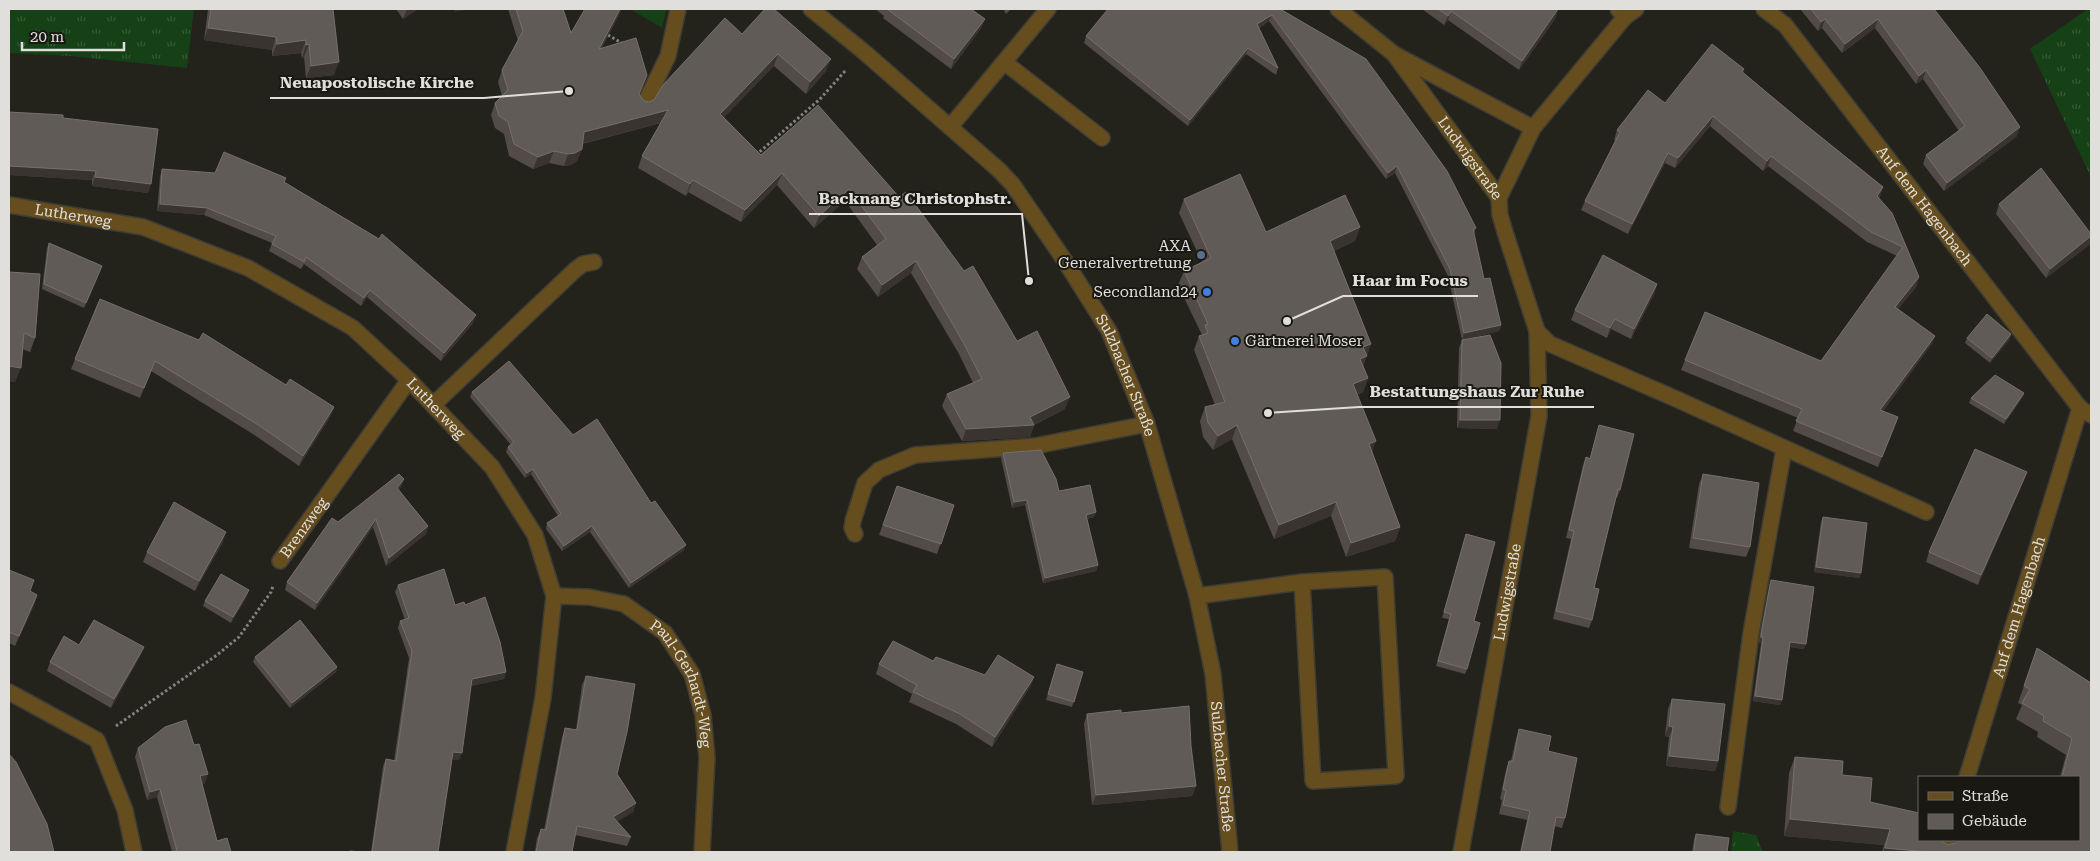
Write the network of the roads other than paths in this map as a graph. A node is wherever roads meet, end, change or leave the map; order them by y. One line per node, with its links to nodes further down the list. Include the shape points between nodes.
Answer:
1 (678, 9): 9 (street, via 668,56)
2 (811, 9): 10 (street, Sulzbacher Straße)
3 (1048, 9): 8 (street)
4 (1764, 9): 19 (street, Auf dem Hagenbach, via 1785,25)
5 (1347, 11): 7 (street, Ludwigstraße)
6 (1626, 11): 11 (street)
7 (1394, 54): 11 (street, Ludwigstraße); 13 (street, Ludwigstraße)
8 (1004, 62): 10 (street); 12 (street)
9 (644, 105)
10 (950, 127): 20 (street, Sulzbacher Straße, via 999,170 1063,258 1109,331)
11 (1533, 128): 13 (street)
12 (1102, 137)
13 (1499, 198): 16 (street, Ludwigstraße, via 1500,215)
14 (9, 205): 17 (street, Lutherweg, via 143,227 248,268 353,328)
15 (594, 262): 18 (street, via 575,270)
16 (1537, 331): 21 (street, via 1550,344); 35 (street, Ludwigstraße, via 1538,416)
17 (409, 380): 18 (street, Lutherweg); 24 (street, Brenzweg)
18 (433, 406): 26 (street, Lutherweg, via 503,484 535,535)
19 (2086, 411): 29 (street, Auf dem Hagenbach)
20 (1147, 424): 23 (street, via 1035,446 915,454 879,470 865,483 853,522); 27 (street, Sulzbacher Straße)
21 (1784, 449): 22 (street); 30 (street, via 1751,633)
22 (1926, 512)
23 (855, 534)
24 (280, 561)
25 (1302, 582): 25 (street, via 1313,781 1396,776 1385,577); 27 (street)
26 (554, 596): 32 (street, Lutherweg, via 543,698); 33 (street, Paul-Gerhardt-Weg, via 589,597 624,604 665,633 692,674 703,716 708,758)
27 (1197, 596): 34 (street, Sulzbacher Straße, via 1213,674)
28 (9, 692): 31 (street, via 97,740 125,810)
29 (1967, 776)
30 (1728, 807)
31 (134, 852)
32 (514, 852)
33 (702, 852)
34 (1230, 852)
35 (1461, 852)

